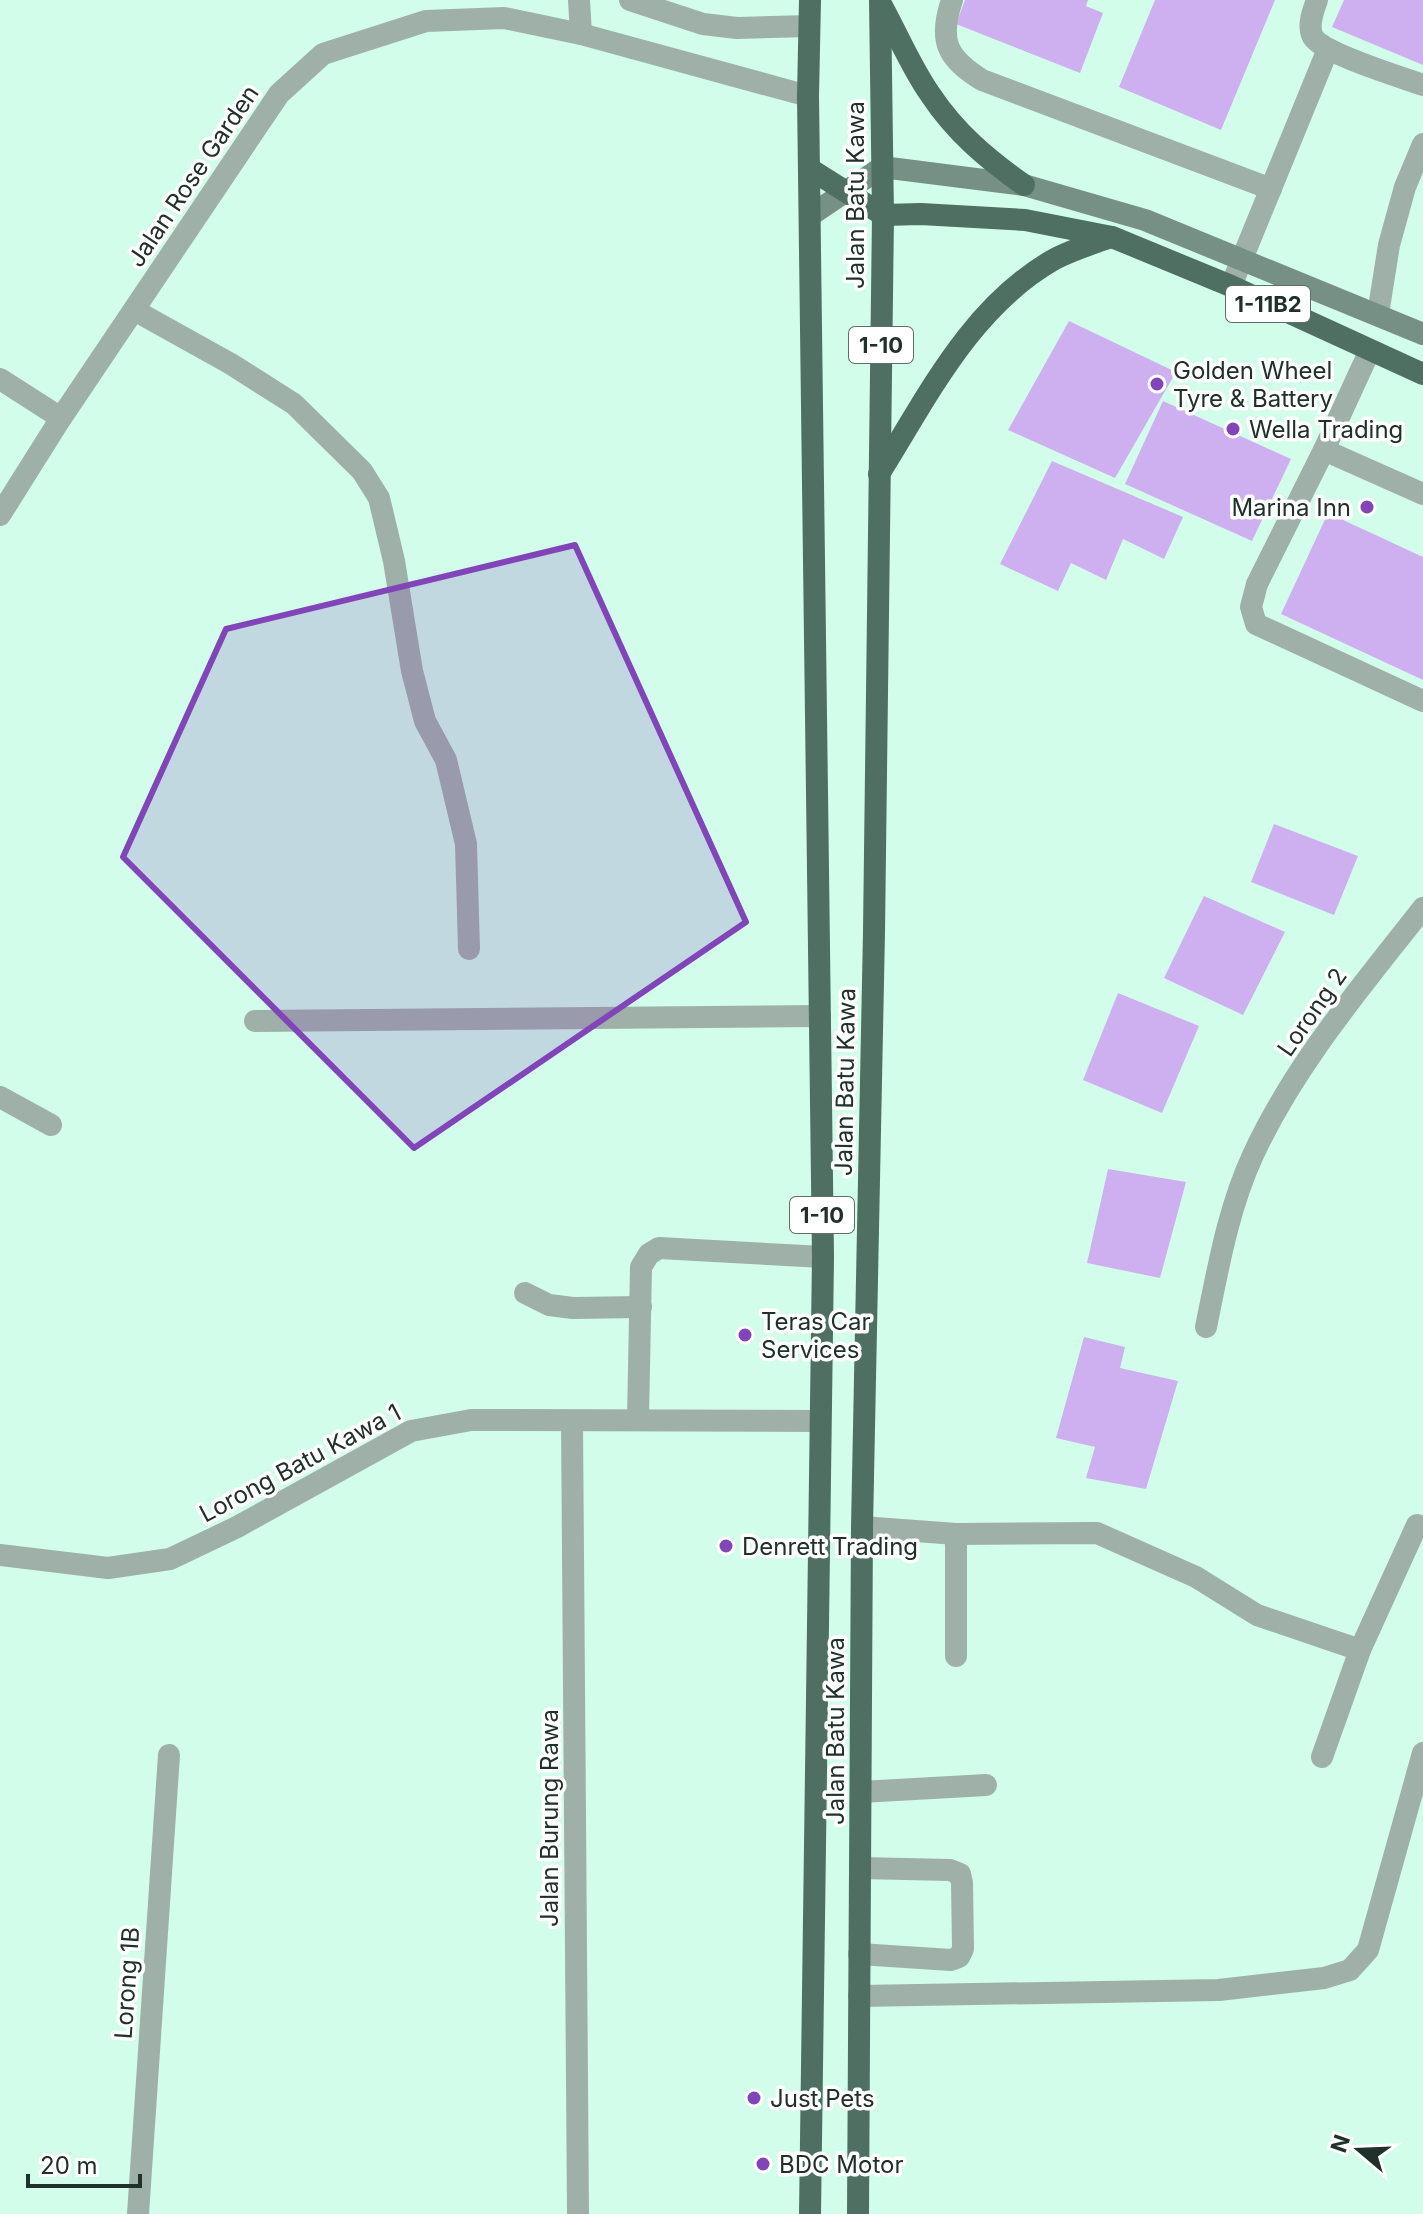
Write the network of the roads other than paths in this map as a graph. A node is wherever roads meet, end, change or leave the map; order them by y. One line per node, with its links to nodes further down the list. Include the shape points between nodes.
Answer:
1 (579, 0): 8 (street)
2 (630, 0): 7 (street, via 703,24)
3 (810, 0): 7 (highway, Jalan Batu Kawa / 1-10)
4 (880, 0): 13 (highway, Jalan Batu Kawa / 1-10); 15 (highway, via 928,93 989,161)
5 (952, 0): 16 (street, via 945,37 958,65 982,80)
6 (1317, 0): 9 (street, via 1310,21 1313,36)
7 (809, 26): 11 (highway, Jalan Batu Kawa / 1-10)
8 (581, 34): 11 (street, Jalan Rose Garden); 23 (street, Jalan Rose Garden, via 504,18 426,21 323,54 279,94)
9 (1328, 49): 10 (street); 16 (street)
10 (1423, 85)
11 (808, 96): 14 (highway, Jalan Batu Kawa / 1-10)
12 (1423, 144): 24 (street, via 1389,245)
13 (882, 167): 15 (main road); 17 (main road); 19 (highway, Jalan Batu Kawa / 1-10)
14 (810, 169): 17 (highway); 18 (highway, Jalan Batu Kawa / 1-10)
15 (1024, 185): 21 (main road, via 1145,220)
16 (1271, 189): 21 (street)
17 (846, 192): 18 (main road); 19 (highway)
18 (811, 215): 37 (highway, Jalan Batu Kawa / 1-10)
19 (883, 215): 20 (highway, 1-11B2, via 1025,220); 31 (highway, Jalan Batu Kawa / 1-10)
20 (1112, 237): 22 (highway, 1-11B2); 31 (highway, via 1055,259 1012,288 936,377)
21 (1242, 258): 22 (street); 24 (main road)
22 (1231, 286): 26 (highway, 1-11B2)
23 (134, 310): 29 (street, Jalan Rose Garden); 36 (street, via 294,404 362,471 379,498 412,671 425,721 446,760 466,844)
24 (1378, 314): 25 (main road)
25 (1423, 334)
26 (1370, 350): 27 (highway, 1-11B2); 30 (street)
27 (1423, 374)
28 (0, 379): 29 (street)
29 (61, 418): 33 (street, Jalan Rose Garden)
30 (1324, 450): 32 (street); 34 (street, via 1257,584 1251,607 1256,624)
31 (878, 475): 49 (highway, Jalan Batu Kawa / 1-10)
32 (1423, 494)
33 (0, 515)
34 (1423, 701)
35 (1423, 908): 44 (street, Lorong 2, via 1299,1073 1254,1154 1222,1248)
36 (469, 949)
37 (820, 1016): 38 (street); 41 (highway, Jalan Batu Kawa / 1-10)
38 (255, 1021)
39 (0, 1097): 40 (street)
40 (51, 1125)
41 (823, 1257): 43 (street, via 659,1248 641,1267); 46 (highway, Jalan Batu Kawa / 1-10)
42 (525, 1293): 43 (street, via 549,1305 573,1308)
43 (641, 1307): 45 (street)
44 (1206, 1327)
45 (638, 1419): 46 (street, Lorong Batu Kawa 1); 47 (street, Lorong Batu Kawa 1)
46 (819, 1421): 64 (highway, Jalan Batu Kawa / 1-10)
47 (572, 1422): 51 (street, Lorong Batu Kawa 1, via 471,1420 411,1431 170,1559 108,1568); 63 (street, Jalan Burung Rawa)
48 (1417, 1525): 52 (street)
49 (862, 1527): 50 (street); 58 (highway, Jalan Batu Kawa / 1-10)
50 (956, 1534): 52 (street, via 1097,1533 1196,1577 1257,1615); 53 (street)
51 (0, 1555)
52 (1360, 1650): 56 (street)
53 (956, 1656)
54 (1423, 1753): 61 (street, via 1368,1950 1350,1970 1219,1990)
55 (169, 1755): 62 (street, Lorong 1B)
56 (1322, 1757)
57 (986, 1785): 58 (street)
58 (861, 1792): 59 (highway, Jalan Batu Kawa / 1-10)
59 (860, 1868): 60 (highway, Jalan Batu Kawa / 1-10); 60 (street, via 960,1874 963,1949 951,1960)
60 (859, 1954): 61 (highway, Jalan Batu Kawa / 1-10)
61 (859, 1996): 65 (highway, Jalan Batu Kawa / 1-10)
62 (138, 2214)
63 (578, 2214)
64 (810, 2214)
65 (858, 2214)

